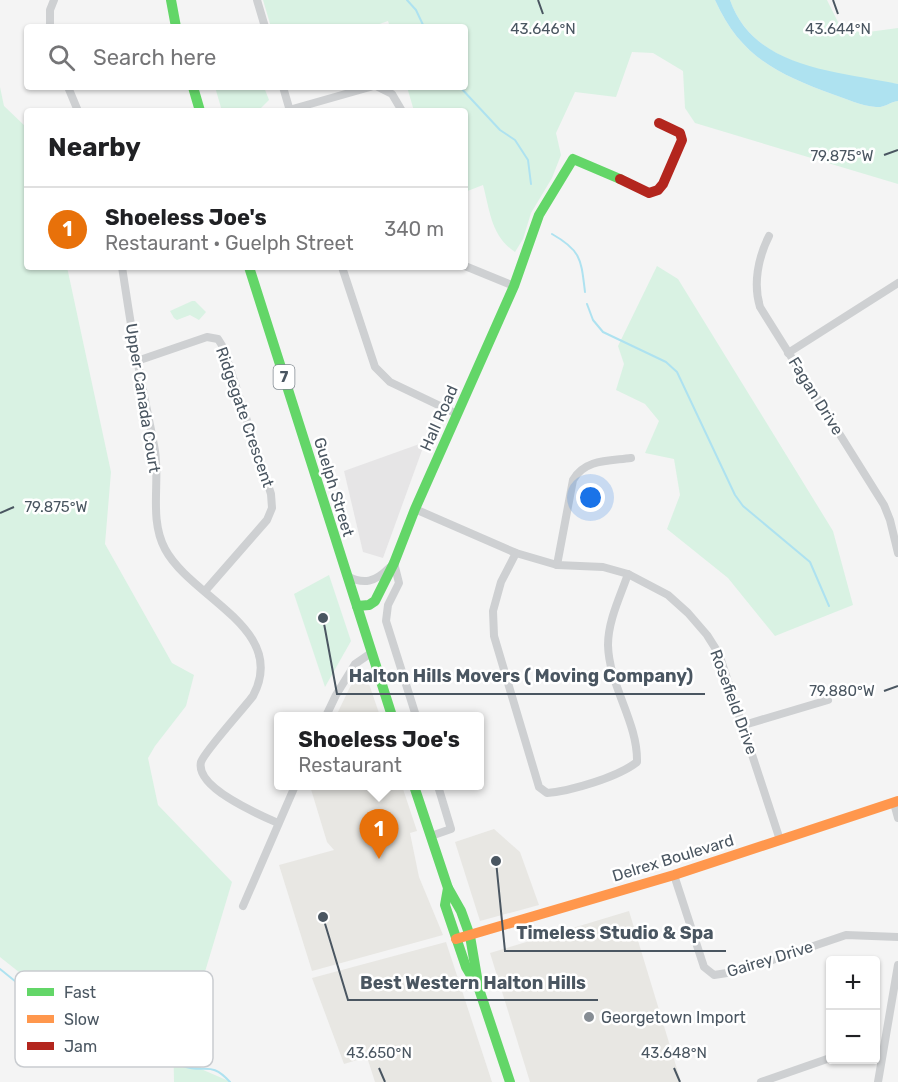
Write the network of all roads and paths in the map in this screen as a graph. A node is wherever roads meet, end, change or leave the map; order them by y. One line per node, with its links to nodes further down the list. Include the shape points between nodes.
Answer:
1 (54, 0): 4 (street)
2 (171, 0): 5 (street)
3 (257, 0): 6 (street)
4 (50, 24)
5 (175, 24)
6 (264, 24)
7 (69, 90): 12 (street)
8 (194, 90): 13 (street)
9 (284, 90): 14 (street)
10 (360, 90): 15 (street)
11 (384, 90): 16 (street, via 392,94)
12 (77, 108)
13 (199, 108)
14 (289, 108)
15 (297, 108)
16 (400, 108)
17 (659, 123): 24 (street, Hall Road, via 680,133 682,140 658,190 649,193 573,159 539,215)
18 (769, 236): 25 (street, Fagan Drive, via 761,253 755,292)
19 (468, 267): 24 (street)
20 (122, 270): 26 (street, Upper Canada Court)
21 (250, 270): 35 (street, Guelph Street / 7)
22 (343, 270): 27 (street, via 375,367 390,382)
23 (898, 283): 25 (street)
24 (514, 286): 27 (street, Hall Road)
25 (788, 353): 31 (street, Fagan Drive, via 884,505)
26 (137, 362): 36 (street, Upper Canada Court, via 155,451 156,523 177,568); 36 (street, Ridgegate Crescent, via 207,337 218,339 272,494 267,520)
27 (457, 414): 29 (street, Hall Road)
28 (631, 458): 33 (street, via 592,463 578,472 573,480)
29 (415, 509): 30 (street, Rosefield Drive); 32 (street, Hall Road)
30 (516, 553): 33 (street, Rosefield Drive); 34 (street, via 501,582 493,612 494,636 539,787 547,793 627,770 637,762 637,746 612,670 608,645 610,626)
31 (898, 553)
32 (394, 563): 35 (street, via 370,582); 37 (street, Hall Road, via 375,601); 42 (street, Hall Road, via 399,584 388,605 386,621)
33 (557, 565): 34 (street, Rosefield Drive, via 603,567)
34 (628, 574): 43 (street, Rosefield Drive, via 668,595 707,634 719,654)
35 (346, 575): 37 (street, Guelph Street / 7)
36 (205, 591): 49 (street, Upper Canada Court, via 250,635 259,651 262,669 253,696 202,759 202,772 237,804)
37 (357, 606): 38 (street, Guelph Street)
38 (371, 653): 40 (street, via 356,664); 41 (street, Guelph Street)
39 (828, 700): 43 (street)
40 (328, 712)
41 (390, 712)
42 (414, 712)
43 (744, 725): 51 (street, Rosefield Drive)
44 (293, 790): 49 (street)
45 (415, 790): 50 (street)
46 (439, 790): 50 (street, via 451,829)
47 (896, 802): 48 (street); 51 (street, Delrex Boulevard)
48 (898, 818)
49 (278, 823): 54 (street)
50 (431, 837): 53 (street)
51 (780, 840): 52 (street, Delrex Boulevard)
52 (674, 875): 55 (street, Delrex Boulevard); 56 (street, Gairey Drive, via 704,967 714,975 740,971 846,935)
53 (448, 888): 55 (street, via 458,903); 57 (street, via 445,905)
54 (243, 906)
55 (469, 936): 57 (street, Delrex Boulevard); 59 (street, via 478,964)
56 (898, 937)
57 (456, 939): 59 (street)
58 (898, 965): 60 (street)
59 (479, 989): 63 (street)
60 (880, 1046)
61 (826, 1060): 64 (street)
62 (877, 1064): 65 (street)
63 (510, 1082)
64 (761, 1082)
65 (878, 1082)

